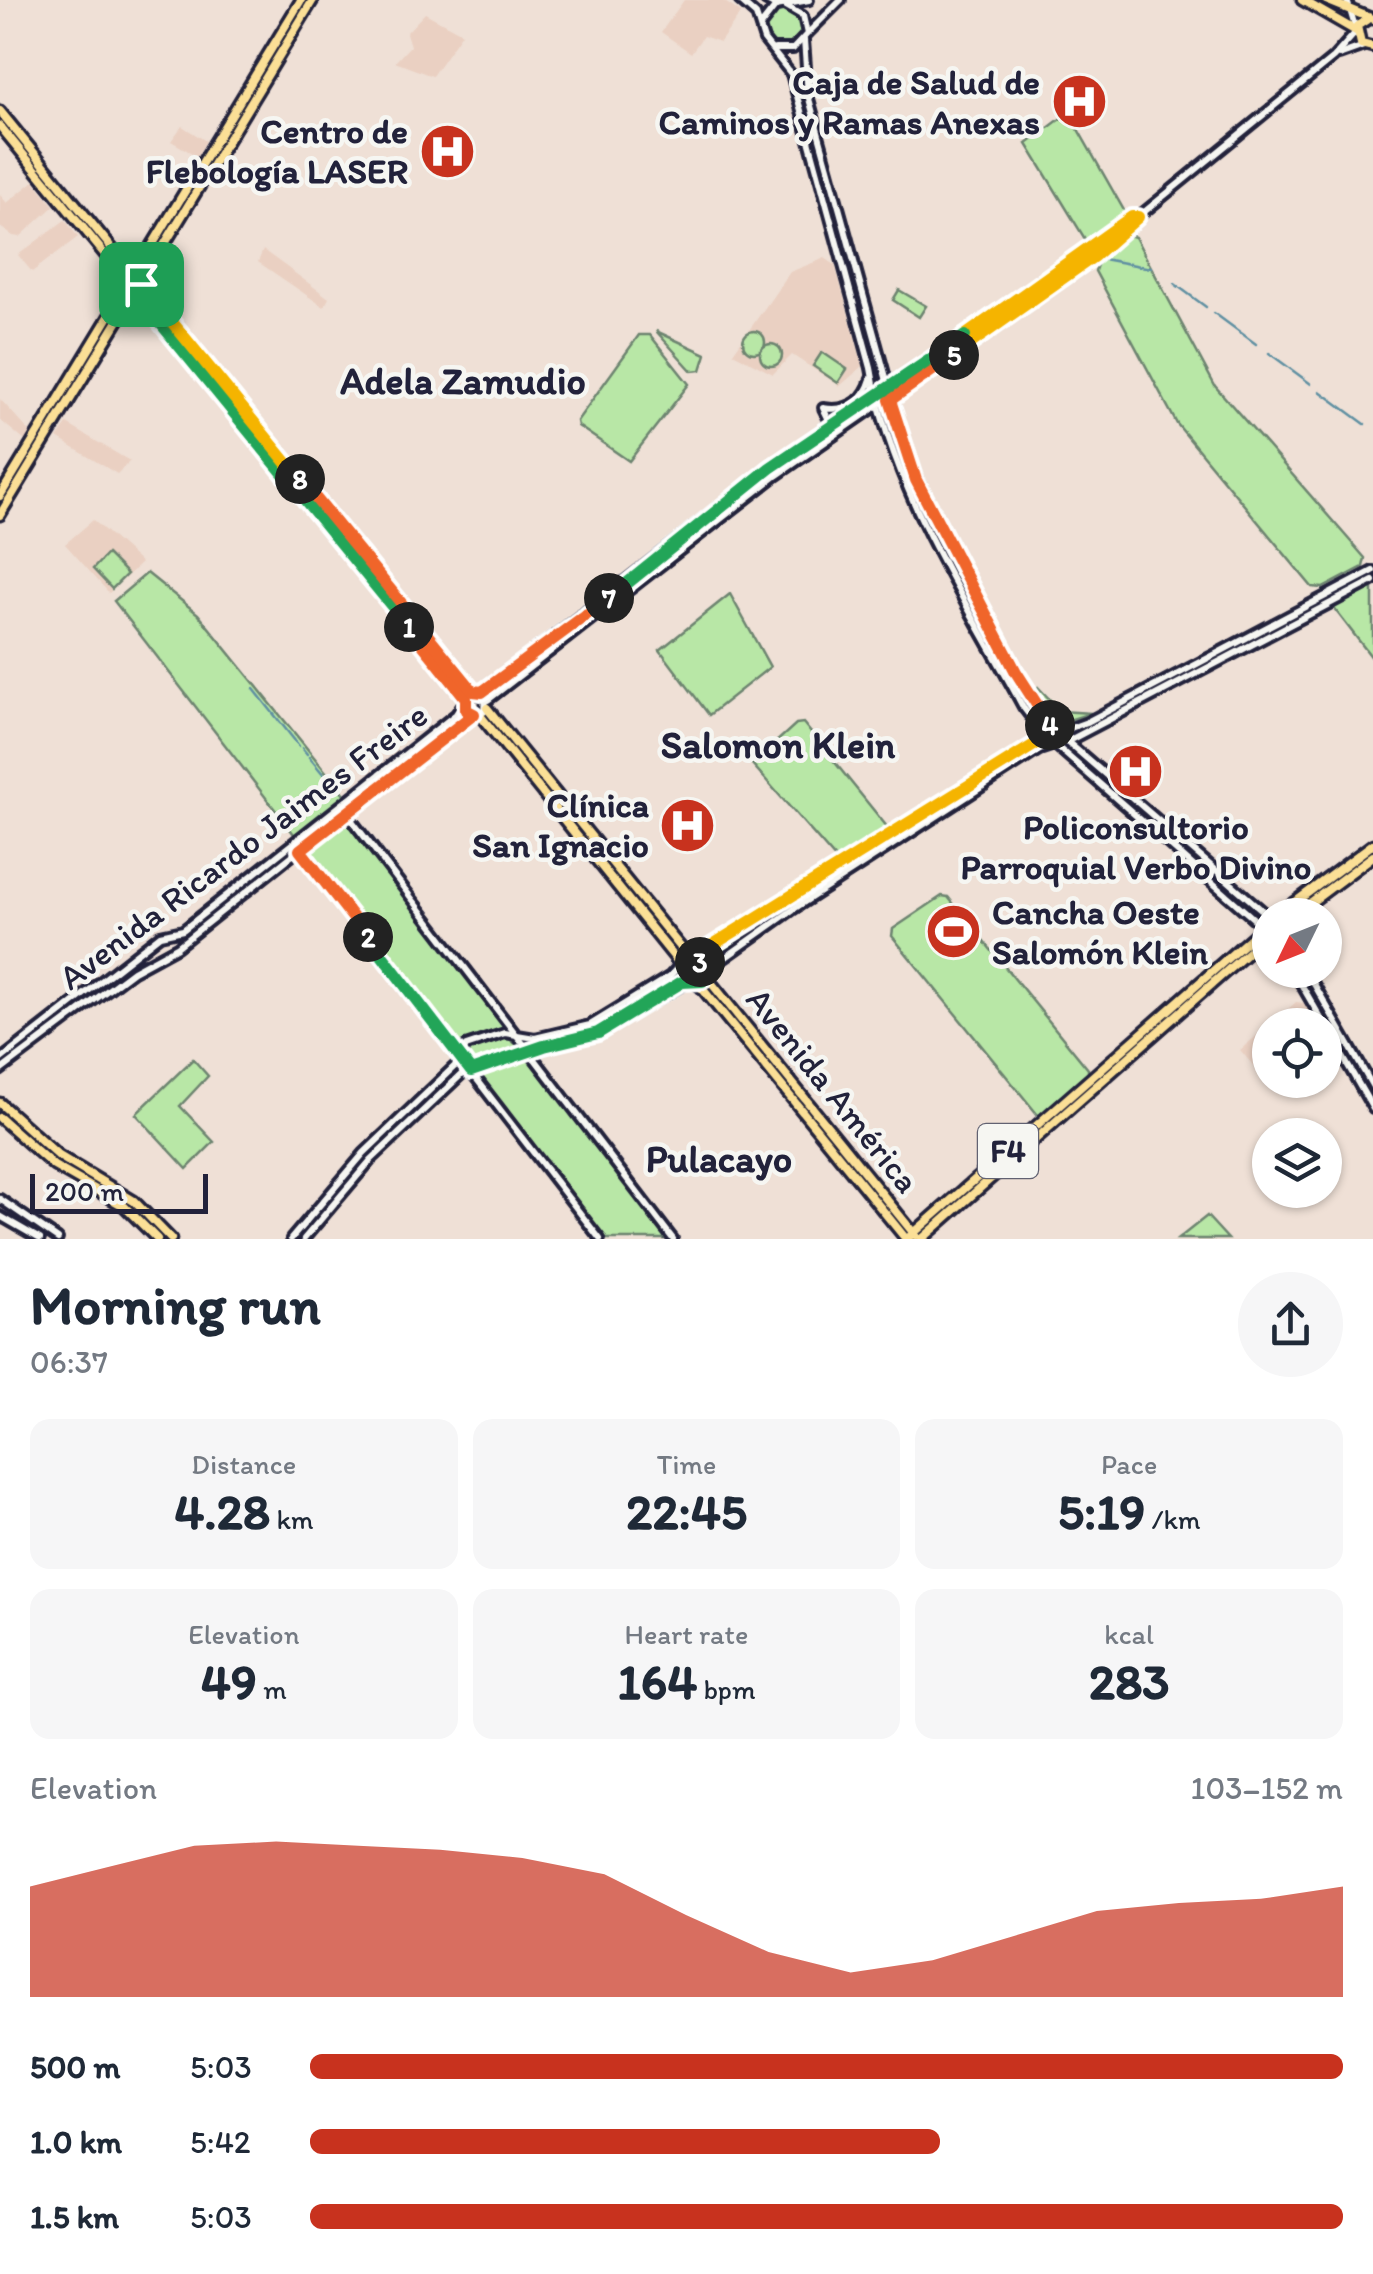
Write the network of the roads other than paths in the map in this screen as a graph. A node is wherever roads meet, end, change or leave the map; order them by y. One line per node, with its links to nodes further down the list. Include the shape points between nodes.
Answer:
1 (301, 0): 24 (main road)
2 (314, 0): 27 (main road)
3 (739, 0): 14 (main road)
4 (765, 0): 10 (main road)
5 (809, 0): 11 (main road)
6 (841, 0): 16 (main road)
7 (1302, 0): 15 (main road)
8 (1326, 0): 12 (main road)
9 (1347, 0): 12 (main road)
10 (776, 6): 11 (main road); 14 (main road)
11 (786, 6): 16 (main road, via 803,16)
12 (1350, 11): 13 (main road); 15 (main road)
13 (1373, 19): 15 (main road)
14 (761, 26): 18 (main road)
15 (1356, 31): 17 (main road); 20 (main road)
16 (805, 37): 18 (main road, via 790,50); 31 (main road, via 808,94)
17 (1368, 46): 19 (main road); 20 (main road)
18 (774, 49): 30 (main road, via 791,74)
19 (1373, 57)
20 (1333, 58): 23 (main road)
21 (0, 112): 25 (main road)
22 (0, 126): 26 (main road)
23 (1138, 217): 31 (main road, Avenida Ricardo Jaimes Freire); 33 (main road, Avenida Ricardo Jaimes Freire)
24 (146, 256): 25 (main road); 26 (main road)
25 (119, 258): 26 (main road)
26 (131, 280): 27 (main road); 36 (main road)
27 (138, 288): 28 (main road); 29 (main road); 40 (main road)
28 (149, 310): 29 (main road); 40 (main road)
29 (124, 312): 37 (main road)
30 (871, 368): 32 (main road); 35 (main road, via 870,385 856,403 824,408)
31 (888, 390): 32 (main road, Avenida Ricardo Jaimes Freire); 33 (main road)
32 (876, 398): 34 (main road); 35 (main road, Avenida Ricardo Jaimes Freire)
33 (890, 400): 34 (main road, Avenida Ricardo Jaimes Freire); 42 (main road, via 916,480 1031,699)
34 (878, 409): 41 (main road, Avenida Ricardo Jaimes Freire, via 780,473); 43 (main road, via 901,472 953,574 1023,707)
35 (825, 433): 40 (main road, Avenida Ricardo Jaimes Freire)
36 (0, 496)
37 (0, 515)
38 (1373, 571): 42 (main road, via 1088,722)
39 (1373, 580): 44 (main road)
40 (471, 696): 41 (main road); 41 (main road); 64 (main road, Avenida Ricardo Jaimes Freire, via 241,886 183,930 164,931)
41 (482, 709): 46 (main road, Avenida Ricardo Jaimes Freire); 55 (main road); 56 (main road)
42 (1055, 732): 43 (main road); 44 (main road)
43 (1046, 736): 45 (main road); 55 (main road)
44 (1066, 741): 45 (main road); 52 (main road)
45 (1056, 746): 53 (main road); 57 (main road, via 1039,750)
46 (347, 814): 48 (main road, Avenida Ricardo Jaimes Freire); 61 (main road)
47 (1373, 844): 50 (main road)
48 (300, 850): 63 (main road); 65 (main road, Avenida Ricardo Jaimes Freire)
49 (1373, 856): 51 (main road)
50 (1301, 898)
51 (1317, 898)
52 (1252, 910)
53 (1252, 911)
54 (1252, 939): 73 (main road, F4)
55 (691, 955): 56 (main road); 57 (main road, Avenida América)
56 (679, 964): 58 (main road, Avenida América); 61 (main road, via 594,1023)
57 (705, 973): 58 (main road); 73 (main road, Avenida América)
58 (692, 981): 62 (main road, via 598,1033); 73 (main road, Avenida América)
59 (1304, 988): 69 (main road)
60 (1316, 988): 67 (main road)
61 (518, 1036): 62 (main road); 63 (main road, via 483,1039)
62 (530, 1053): 66 (main road); 81 (main road)
63 (460, 1057): 66 (main road); 78 (main road, via 364,1153)
64 (0, 1060)
65 (0, 1071)
66 (471, 1071): 79 (main road, via 371,1160); 80 (main road)
67 (1373, 1088)
68 (0, 1103): 77 (main road, via 59,1156 134,1201)
69 (1373, 1109)
70 (0, 1118): 76 (main road, via 54,1166 124,1206)
71 (0, 1199): 75 (main road)
72 (0, 1216): 74 (main road)
73 (914, 1238)
74 (40, 1239)
75 (58, 1239)
76 (158, 1239)
77 (171, 1239)
78 (291, 1239)
79 (304, 1239)
80 (600, 1239)
81 (673, 1239)

